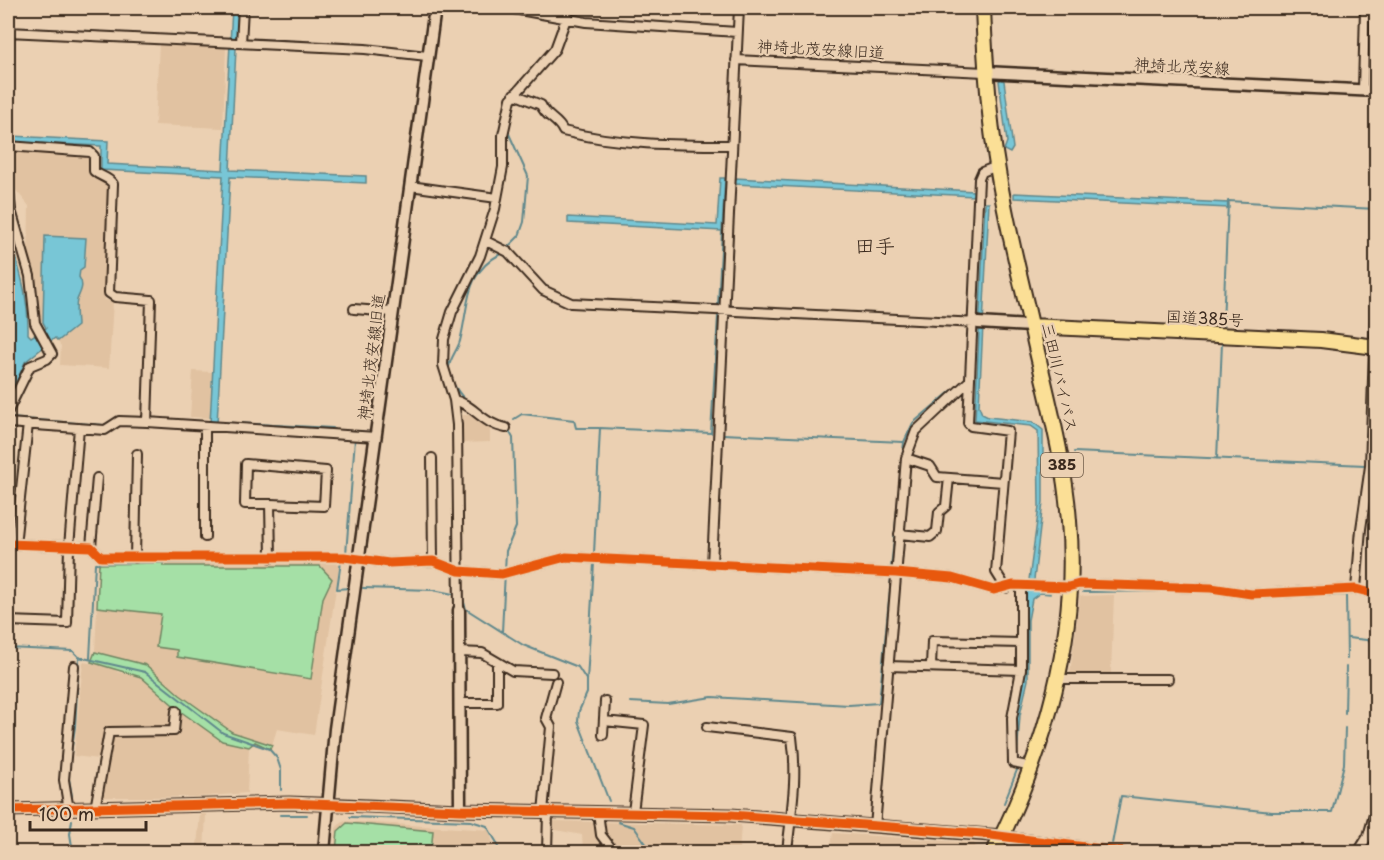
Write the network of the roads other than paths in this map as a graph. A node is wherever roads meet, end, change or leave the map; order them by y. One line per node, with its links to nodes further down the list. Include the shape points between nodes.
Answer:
1 (9, 8): 10 (street)
2 (243, 8): 12 (street)
3 (435, 8): 14 (street, 神埼北茂安線旧道)
4 (508, 8): 9 (street, 神埼北茂安線旧道)
5 (570, 8): 9 (street)
6 (739, 8): 11 (street)
7 (983, 8): 16 (highway, 三田川バイパス / 385)
8 (1365, 8): 17 (street)
9 (569, 19): 11 (street, 神埼北茂安線旧道); 19 (street, via 555,49)
10 (9, 32): 12 (street); 13 (street)
11 (737, 32): 15 (street, 神埼北茂安線旧道)
12 (235, 42): 14 (street)
13 (8, 54)
14 (427, 56): 24 (street, 神埼北茂安線旧道)
15 (735, 60): 16 (street, 神埼北茂安線旧道); 20 (street)
16 (985, 72): 17 (street, 神埼北茂安線); 22 (highway, 三田川バイパス / 385)
17 (1363, 90): 18 (street, 神埼北茂安線)
18 (1377, 91)
19 (517, 95): 20 (street, via 541,105 562,131 595,139); 25 (street, via 505,125)
20 (732, 145): 29 (street)
21 (8, 146): 37 (street, via 90,152 94,156 94,171 109,178 109,293 151,300)
22 (997, 166): 31 (street, via 982,172 979,179); 32 (highway, 三田川バイパス / 385)
23 (8, 185): 36 (street, via 30,276 34,323 49,345 51,357 30,366)
24 (410, 186): 25 (street); 30 (street, 神埼北茂安線旧道)
25 (497, 198): 26 (street)
26 (486, 241): 29 (street, via 506,250 543,290 571,303); 35 (street, via 452,312 444,339 443,364)
27 (1377, 291): 33 (street)
28 (354, 309): 30 (street)
29 (724, 310): 31 (street); 60 (street)
30 (392, 312): 43 (street, 神埼北茂安線旧道)
31 (979, 323): 32 (street); 34 (street)
32 (1031, 326): 33 (highway, 国道385号, via 1321,340); 64 (highway, 三田川バイパス / 385, via 1062,461 1070,522)
33 (1375, 347): 66 (street, via 1370,466)
34 (968, 382): 46 (street, via 916,431); 49 (street, via 968,423 1008,431)
35 (454, 400): 42 (street, via 481,419); 61 (street)
36 (8, 411)
37 (147, 422): 40 (street, 神埼北茂安線旧道); 41 (street, 神埼北茂安線旧道, via 119,421 105,430)
38 (8, 423): 39 (street, 神埼北茂安線旧道)
39 (28, 424): 41 (street, 神埼北茂安線旧道); 53 (street)
40 (205, 426): 43 (street, 神埼北茂安線旧道); 52 (street)
41 (79, 428): 54 (street)
42 (506, 428)
43 (376, 437): 58 (street)
44 (137, 454): 56 (street)
45 (432, 458): 59 (street)
46 (906, 458): 48 (street, via 930,466 937,477); 51 (street)
47 (98, 478): 55 (street)
48 (949, 478): 49 (street); 51 (street, via 946,506 939,512 937,531 930,537)
49 (1003, 482): 65 (street, via 996,572)
50 (270, 504): 50 (street, via 246,504 246,464 326,471 324,506); 57 (street)
51 (899, 534): 62 (street)
52 (205, 537)
53 (11, 545): 54 (street)
54 (69, 547): 55 (street); 69 (street, via 67,623)
55 (91, 547): 56 (street, via 101,557)
56 (135, 558): 57 (street)
57 (271, 558): 58 (street)
58 (359, 559): 59 (street, via 388,563); 88 (street)
59 (433, 561): 61 (street)
60 (712, 564): 61 (street, via 566,557 504,574); 62 (street)
61 (459, 571): 68 (street)
62 (896, 573): 65 (street, via 952,578 987,590); 74 (street)
63 (1021, 585): 64 (street); 65 (street); 70 (street)
64 (1068, 587): 66 (street, via 1079,584 1211,588 1251,594); 78 (highway, 三田川バイパス / 385)
65 (1006, 588)
66 (1356, 590): 67 (street)
67 (1377, 594)
68 (459, 610): 71 (street)
69 (8, 621)
70 (1021, 643): 75 (street, via 932,641); 76 (street)
71 (459, 652): 72 (street, via 482,653); 82 (street)
72 (497, 662): 77 (street, via 513,671); 82 (street, via 497,703)
73 (74, 666): 92 (street, via 64,780)
74 (888, 666): 75 (street); 98 (street)
75 (931, 667): 76 (street)
76 (1021, 670): 87 (street, via 1012,718 1013,763)
77 (552, 673)
78 (1057, 679): 79 (street); 87 (highway, 三田川バイパス / 385)
79 (1168, 679)
80 (556, 682): 94 (street, via 546,718 551,727)
81 (605, 701): 84 (street)
82 (460, 704): 93 (street)
83 (176, 711): 90 (street, via 174,731 109,732)
84 (604, 720): 86 (street); 96 (street, via 644,726)
85 (707, 727): 97 (street, via 792,737)
86 (603, 735)
87 (1032, 767): 99 (highway, 三田川バイパス / 385)
88 (326, 804): 90 (street); 93 (street); 100 (street)
89 (1377, 808): 106 (street)
90 (95, 809): 92 (street)
91 (8, 810): 92 (street)
92 (69, 810)
93 (460, 810): 94 (street)
94 (545, 812): 95 (street); 101 (street)
95 (598, 812): 96 (street); 102 (street, via 601,835)
96 (633, 812): 97 (street)
97 (793, 819): 98 (street); 103 (street)
98 (875, 827): 99 (street)
99 (1003, 836): 104 (highway, 三田川バイパス / 385); 105 (street)
100 (324, 852)
101 (547, 852)
102 (614, 852)
103 (787, 852)
104 (994, 852)
105 (1125, 852)
106 (1358, 852)

